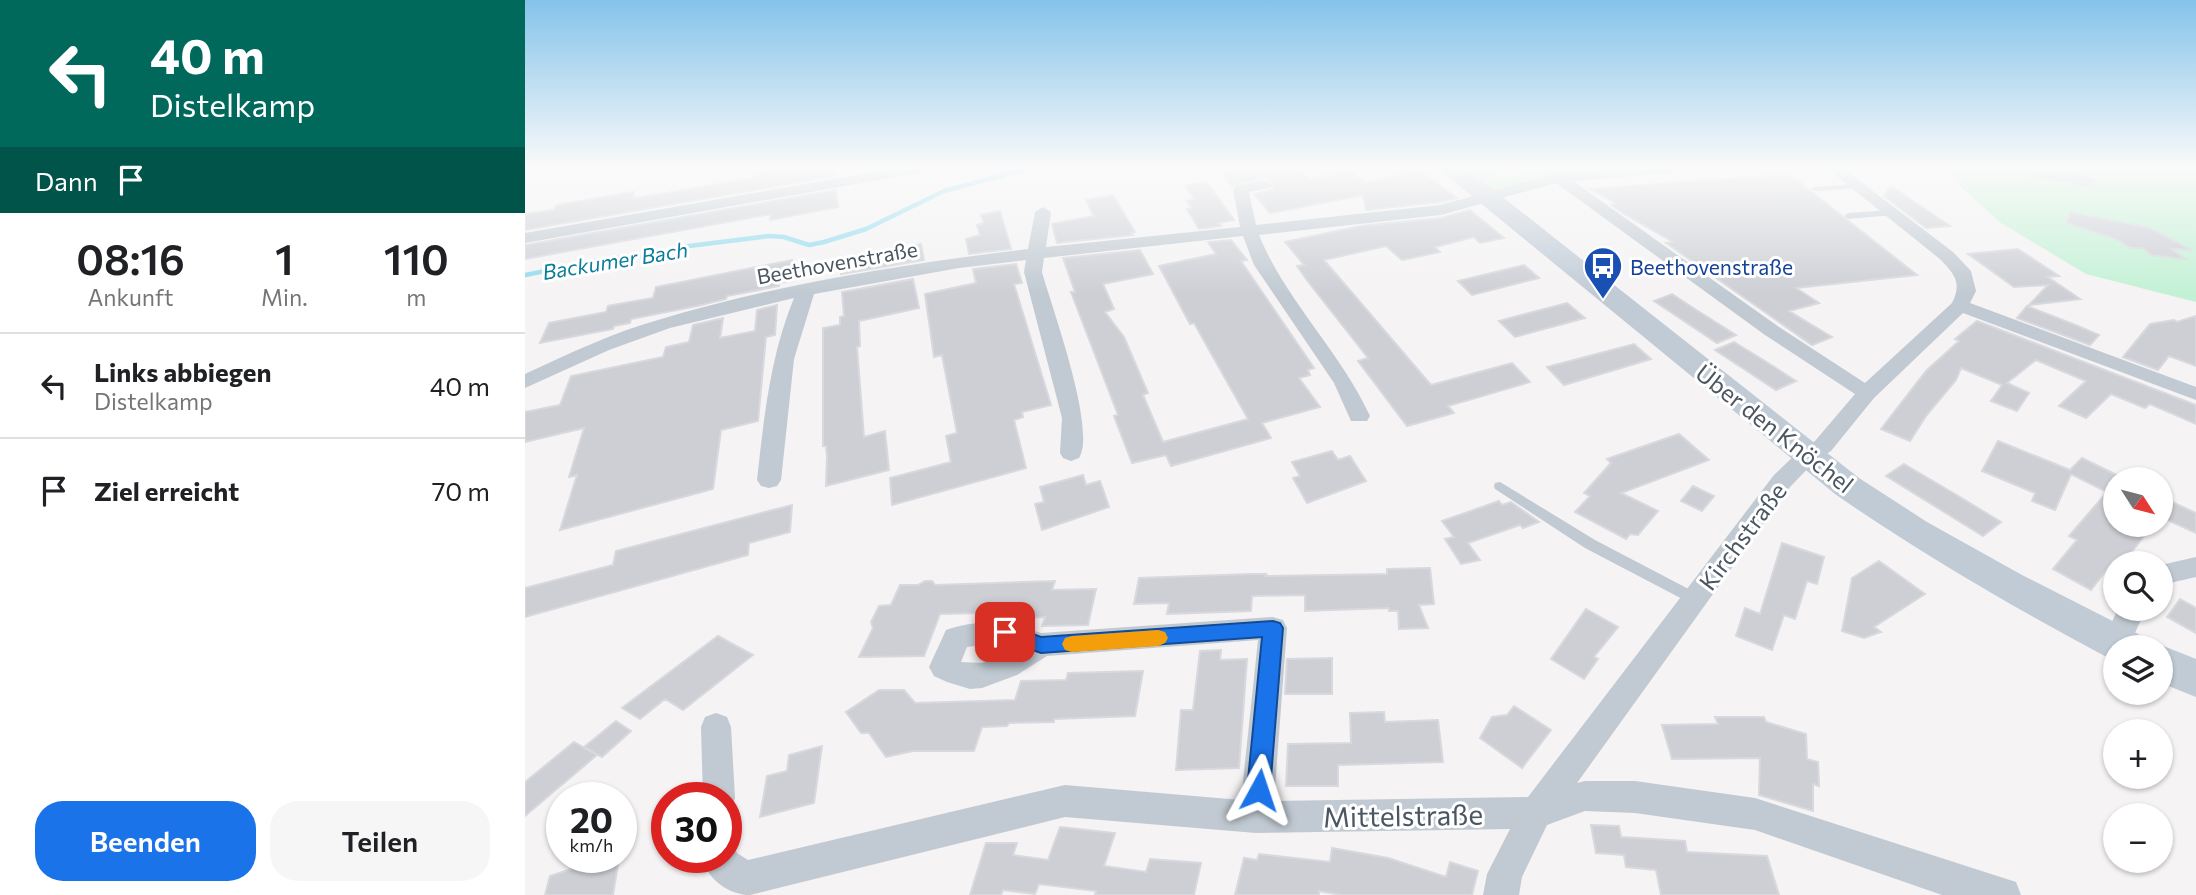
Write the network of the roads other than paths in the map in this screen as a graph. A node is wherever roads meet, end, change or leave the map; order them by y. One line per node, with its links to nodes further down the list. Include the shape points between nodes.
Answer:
1 (680, 211): 11 (street)
2 (1245, 211): 10 (street)
3 (1436, 211): 10 (street, Beethovenstraße)
4 (1505, 211): 20 (main road, Über den Knöchel)
5 (1603, 211): 16 (street)
6 (1888, 211): 8 (street)
7 (1043, 212): 12 (street)
8 (1891, 213): 9 (lane); 14 (street, via 1965,275 1967,291)
9 (1848, 216)
10 (1249, 230): 12 (street, Beethovenstraße); 18 (street, via 1263,265 1340,376)
11 (525, 238)
12 (1037, 255): 13 (street, Beethovenstraße, via 959,263); 19 (street, via 1033,272 1073,418)
13 (806, 290): 15 (street, Beethovenstraße, via 663,324); 21 (street, via 793,319 779,384)
14 (1961, 306): 16 (street, Kirchstraße); 17 (street)
15 (525, 382)
16 (1867, 393): 20 (street, Kirchstraße, via 1823,446)
17 (2196, 394)
18 (1359, 416)
19 (1071, 453)
20 (1807, 456): 25 (street, Kirchstraße, via 1782,481); 26 (main road, Über den Knöchel, via 1915,531)
21 (769, 481)
22 (1500, 486): 25 (lane, via 1590,544)
23 (2196, 567): 24 (street)
24 (2173, 572)
25 (1695, 599): 32 (street, Kirchstraße)
26 (2103, 635)
27 (1041, 645): 33 (street, via 1273,628)
28 (2173, 668): 29 (main road)
29 (2196, 679)
30 (716, 727): 31 (street)
31 (718, 782)
32 (1536, 813): 33 (street, Mittelstraße); 35 (street, Kirchstraße, via 1505,874); 36 (street, Mittelstraße, via 1585,796 1635,797 1755,814)
33 (1256, 817): 34 (street, Mittelstraße, via 1065,801 744,879)
34 (736, 873)
35 (1501, 895)
36 (2003, 895)

